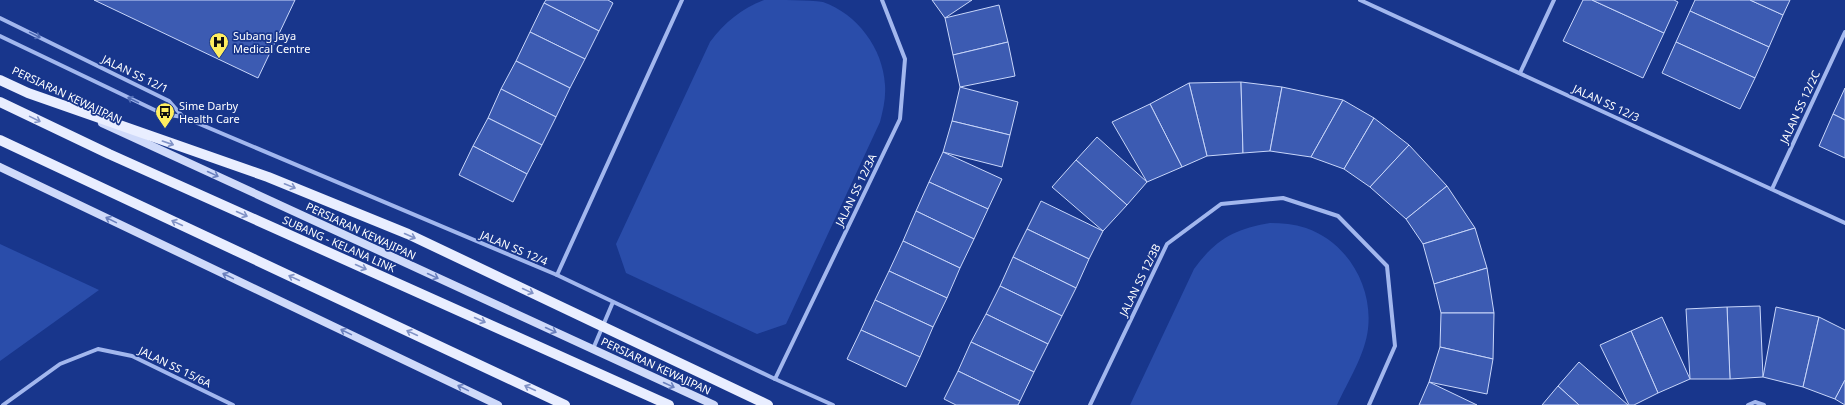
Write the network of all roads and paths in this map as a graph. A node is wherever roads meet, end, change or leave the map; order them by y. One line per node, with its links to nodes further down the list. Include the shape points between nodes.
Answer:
1 (682, 0): 17 (street)
2 (882, 0): 20 (street, JALAN SS 12/3A, via 905,59 900,119)
3 (1360, 0): 8 (street, JALAN SS 12/3)
4 (1554, 0): 8 (street)
5 (0, 18): 12 (street, JALAN SS 12/1, one-way to 12, via 169,101)
6 (1845, 32): 15 (street, JALAN SS 12/2C)
7 (0, 36): 12 (street, one-way to 7, via 162,114)
8 (1520, 73): 15 (street, JALAN SS 12/3)
9 (0, 76): 19 (main road, PERSIARAN KEWAJIPAN, one-way to 19)
10 (0, 80): 27 (main road, one-way to 27, bridge, via 36,96 268,177 400,231)
11 (0, 102): 25 (main road, SUBANG - KELANA LINK, one-way to 25, via 109,154)
12 (183, 117): 17 (street, JALAN SS 12/4)
13 (0, 140): 24 (main road, one-way to 13)
14 (0, 167): 23 (main road, one-way to 14)
15 (1772, 189): 16 (street, JALAN SS 12/3)
16 (1845, 223)
17 (557, 276): 18 (street, JALAN SS 12/4)
18 (613, 302): 19 (street); 20 (street, JALAN SS 12/4)
19 (593, 349): 26 (main road, PERSIARAN KEWAJIPAN, one-way to 26)
20 (774, 379): 28 (street, JALAN SS 12/4)
21 (3, 405): 22 (street, JALAN SS 15/6A, via 60,364 98,349 132,356)
22 (233, 405)
23 (498, 405)
24 (565, 405)
25 (669, 405)
26 (714, 405)
27 (768, 405)
28 (833, 405)
29 (1090, 405): 30 (street, JALAN SS 12/3B, via 1167,244 1221,204 1283,198 1338,216 1387,266 1395,346)
30 (1369, 405)
31 (1748, 405): 32 (street, via 1755,402)
32 (1764, 405)

